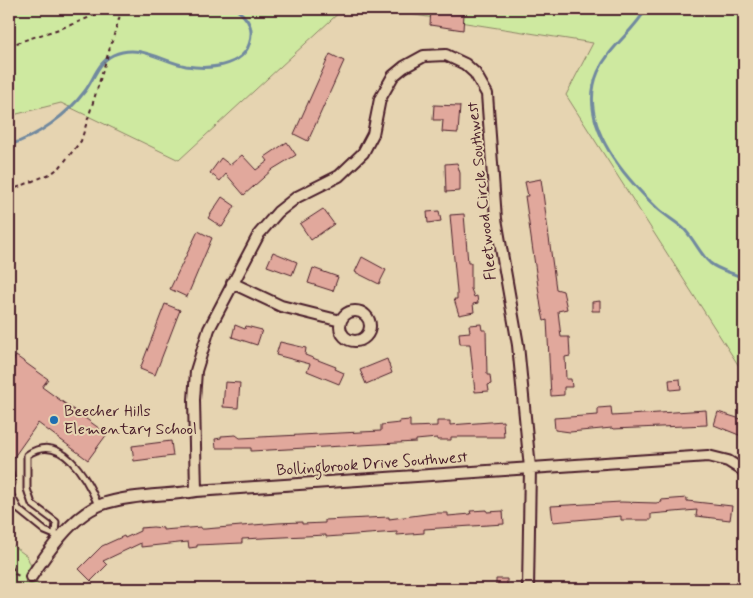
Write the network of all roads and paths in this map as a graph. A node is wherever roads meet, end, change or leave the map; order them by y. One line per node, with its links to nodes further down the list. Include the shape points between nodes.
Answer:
1 (105, 9): 3 (path, via 74,25)
2 (122, 9): 4 (path, via 87,124 75,149 52,173)
3 (9, 46)
4 (9, 191)
5 (232, 283): 6 (street, via 280,306); 7 (street, Fleetwood Circle Southwest, via 259,234 278,212 297,197 340,176 363,153 373,134 380,99 393,76 424,56 446,55 465,64 475,73 487,94 496,219 518,345); 11 (street, Fleetwood Circle Southwest, via 209,328 196,371)
6 (341, 322)
7 (530, 468): 9 (street, Bollingbrook Drive Southwest, via 708,456 728,461); 11 (street, Bollingbrook Drive Southwest); 16 (street, Fleetwood Circle Southwest)
8 (9, 469): 10 (lane, via 12,483)
9 (744, 471)
10 (9, 491): 13 (lane, via 20,510 45,531)
11 (196, 491): 12 (street, Bollingbrook Drive Southwest, via 120,500)
12 (98, 506): 13 (street, Bollingbrook Drive Southwest); 13 (lane, via 89,482 76,464 52,448 37,448 26,455 27,489 32,504 56,522)
13 (57, 536): 15 (street, Bollingbrook Drive Southwest)
14 (9, 560): 15 (path, via 15,574)
15 (31, 577)
16 (528, 589)

